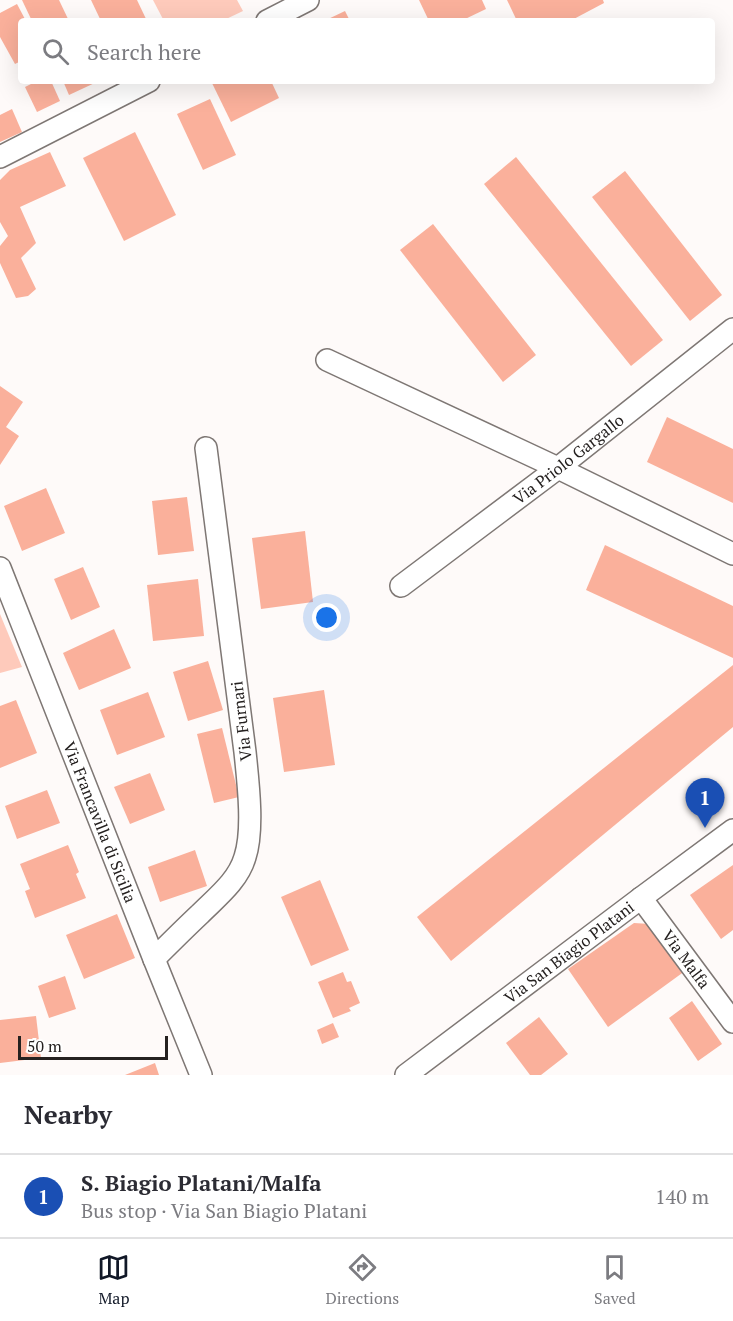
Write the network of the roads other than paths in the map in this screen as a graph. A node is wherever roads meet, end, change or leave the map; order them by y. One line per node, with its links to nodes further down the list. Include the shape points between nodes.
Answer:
1 (308, 0): 2 (street)
2 (273, 18)
3 (143, 84): 4 (street)
4 (0, 157)
5 (733, 329): 8 (street, Via Priolo Gargallo)
6 (327, 360): 8 (street)
7 (206, 447): 14 (street, Via Furnari, via 245,752 249,841 245,859 231,883)
8 (558, 468): 9 (street); 11 (street, Via Priolo Gargallo)
9 (733, 554)
10 (0, 568): 14 (street, Via Francavilla di Sicilia)
11 (401, 586)
12 (733, 830): 13 (street, Via San Biagio Platani)
13 (641, 898): 15 (street, Via Malfa); 17 (street, Via San Biagio Platani)
14 (154, 959): 16 (street, Via Francavilla di Sicilia)
15 (733, 1022)
16 (201, 1075)
17 (406, 1075)

